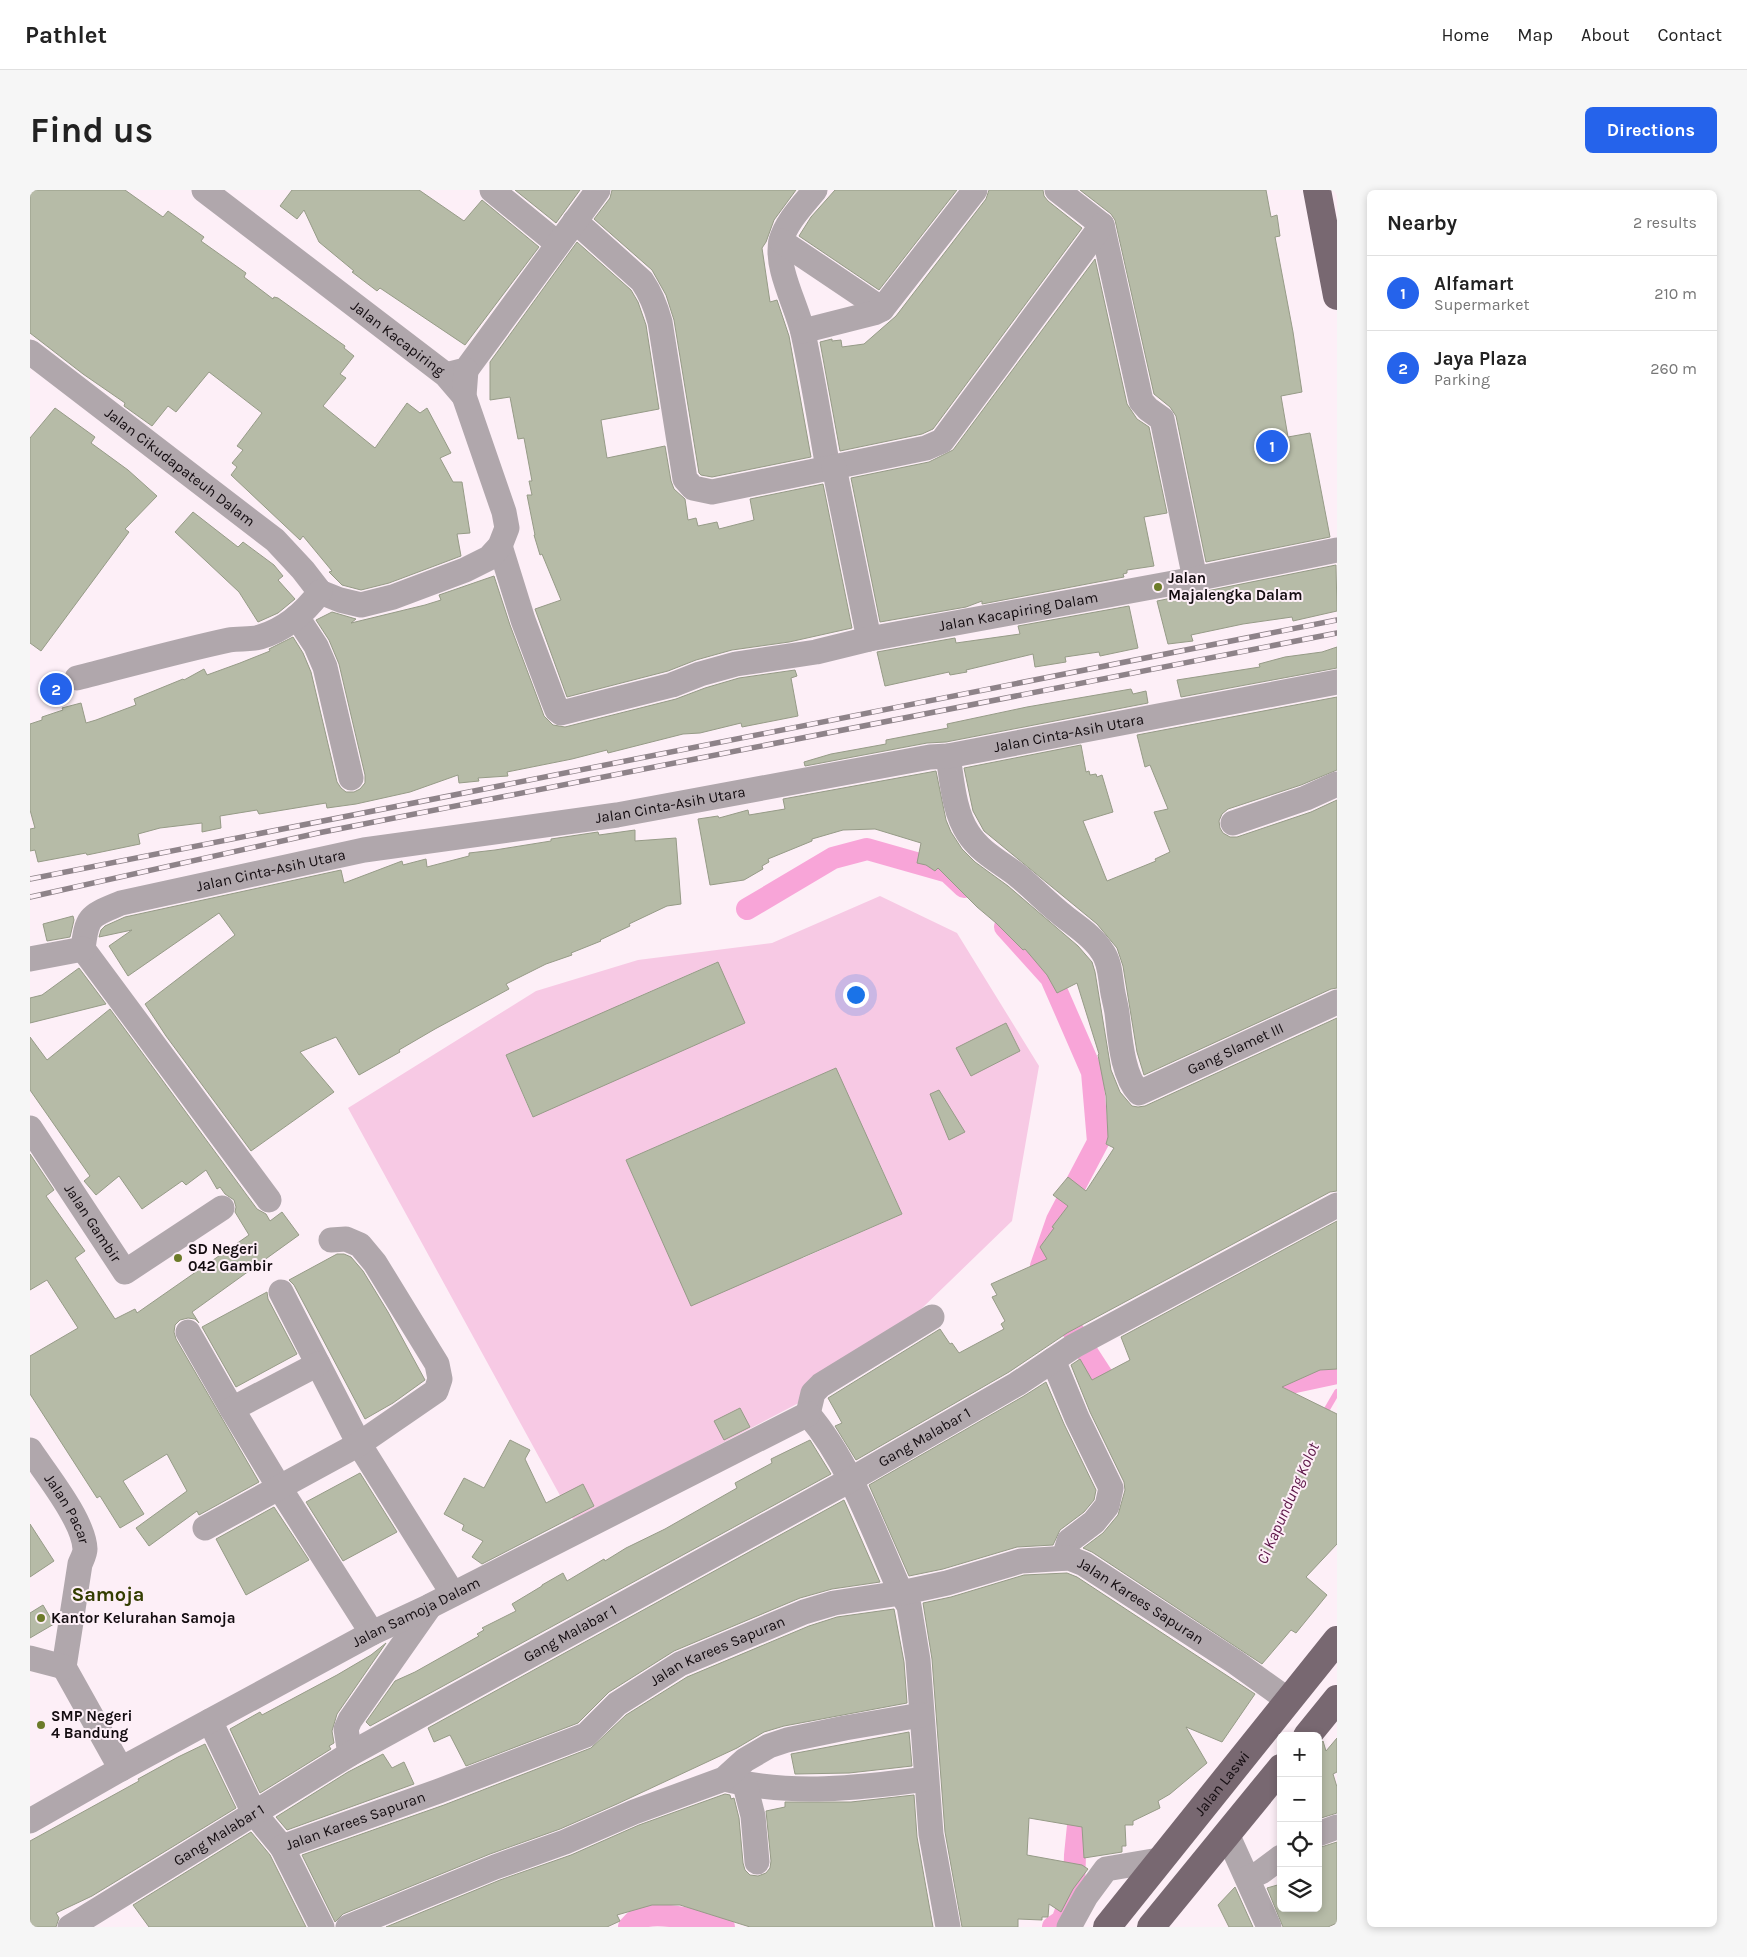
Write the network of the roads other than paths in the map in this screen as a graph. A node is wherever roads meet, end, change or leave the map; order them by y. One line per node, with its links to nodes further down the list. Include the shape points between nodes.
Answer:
1 (204, 190): 16 (street, Jalan Kacapiring)
2 (492, 190): 11 (street)
3 (598, 190): 8 (street, Jalan Kacapiring)
4 (814, 190): 10 (street)
5 (975, 190): 13 (street)
6 (1057, 190): 9 (street)
7 (1318, 190): 12 (main road)
8 (575, 221): 11 (street, Jalan Kacapiring); 17 (street, via 650,292 660,322 685,480 693,488 712,492)
9 (1102, 225): 17 (street, via 942,441 926,448); 20 (street, via 1141,401 1162,419)
10 (781, 241): 13 (street); 14 (street, via 784,271)
11 (558, 244): 16 (street, Jalan Kacapiring)
12 (1337, 296)
13 (882, 309): 14 (street)
14 (803, 332): 17 (street)
15 (30, 352): 21 (street, Jalan Cikudapateuh Dalam, via 274,540)
16 (456, 372): 18 (street, via 504,512 506,528)
17 (831, 468): 23 (street)
18 (500, 546): 21 (street, via 489,558 465,570 393,597 361,604); 23 (street, Jalan Kacapiring Dalam, via 523,620 557,710 561,713 672,685 736,664 816,652)
19 (1337, 550): 20 (street, Jalan Kacapiring Dalam)
20 (1195, 579): 23 (street, Jalan Kacapiring Dalam)
21 (320, 592): 22 (street)
22 (298, 617): 24 (street, via 259,637 232,639); 27 (street, via 325,667)
23 (869, 639)
24 (77, 678)
25 (1337, 682): 26 (street, Jalan Cinta-Asih Utara)
26 (948, 756): 30 (street, Jalan Cinta-Asih Utara, via 617,814 374,849 121,903 92,917 85,927); 32 (street, Gang Slamet III, via 955,798 968,833 984,852 1016,874 1097,943 1104,953 1111,972 1118,1035 1127,1071 1139,1093)
27 (351, 778)
28 (1337, 784): 29 (street)
29 (1233, 823)
30 (83, 949): 31 (street); 34 (street)
31 (30, 959)
32 (1337, 1002)
33 (30, 1128): 36 (street, Jalan Gambir, via 124,1272)
34 (269, 1200)
35 (1337, 1205): 41 (street, Gang Malabar 1)
36 (222, 1208)
37 (331, 1240): 45 (street, via 346,1239 360,1245 375,1263 438,1364 440,1379 436,1391)
38 (281, 1292): 42 (street)
39 (932, 1317): 44 (street, via 821,1385 813,1393)
40 (188, 1332): 43 (street)
41 (1053, 1360): 47 (street, Gang Malabar 1); 50 (street, via 1111,1488 1107,1506 1094,1522 1069,1541)
42 (318, 1364): 43 (street); 45 (street)
43 (232, 1409): 48 (street)
44 (808, 1414): 47 (street); 52 (street, Jalan Samoja Dalam)
45 (359, 1444): 48 (street); 52 (street)
46 (30, 1450): 57 (street, Jalan Pacar, via 77,1522 85,1550)
47 (850, 1480): 51 (street); 63 (street, Gang Malabar 1)
48 (279, 1487): 49 (street); 54 (street)
49 (205, 1528)
50 (1064, 1558): 51 (street, Jalan Karees Sapuran, via 1021,1561); 59 (street, Jalan Karees Sapuran, via 1084,1564)
51 (901, 1593): 60 (street, via 909,1606 918,1660); 73 (street, Jalan Karees Sapuran, via 804,1612 680,1664 617,1704 586,1735)
52 (453, 1594): 53 (street, Jalan Samoja Dalam)
53 (430, 1606): 54 (street, Jalan Samoja Dalam); 63 (street, via 350,1720 346,1729)
54 (372, 1633): 61 (street, Jalan Samoja Dalam)
55 (1337, 1640): 59 (main road, Jalan Laswi)
56 (30, 1658): 57 (street)
57 (64, 1667): 64 (street)
58 (1337, 1698): 62 (main road)
59 (1288, 1700): 74 (main road, Jalan Laswi)
60 (921, 1715): 66 (street); 67 (street, via 787,1740 757,1752)
61 (210, 1721): 64 (street, Jalan Samoja Dalam); 68 (street, Jalan Karees Sapuran)
62 (1321, 1728)
63 (350, 1754): 68 (street, Gang Malabar 1)
64 (121, 1769): 69 (street, Jalan Samoja Dalam)
65 (1277, 1773): 72 (main road)
66 (926, 1779): 67 (street, via 823,1789); 82 (street, via 931,1834)
67 (735, 1782): 76 (street, via 753,1816); 81 (street, via 634,1812)
68 (254, 1813): 73 (street, Jalan Karees Sapuran); 79 (street, Gang Malabar 1)
69 (30, 1821)
70 (1337, 1827): 71 (street)
71 (1322, 1833)
72 (1227, 1834): 77 (street); 84 (main road)
73 (282, 1847): 80 (street)
74 (1159, 1860): 78 (main road, Jalan Laswi); 83 (street, via 1106,1870 1086,1896)
75 (1277, 1860): 77 (street)
76 (757, 1862)
77 (1248, 1878): 85 (street)
78 (1115, 1921)
79 (70, 1927)
80 (322, 1927)
81 (348, 1927)
82 (948, 1927)
83 (1069, 1927)
84 (1151, 1927)
85 (1269, 1927)

